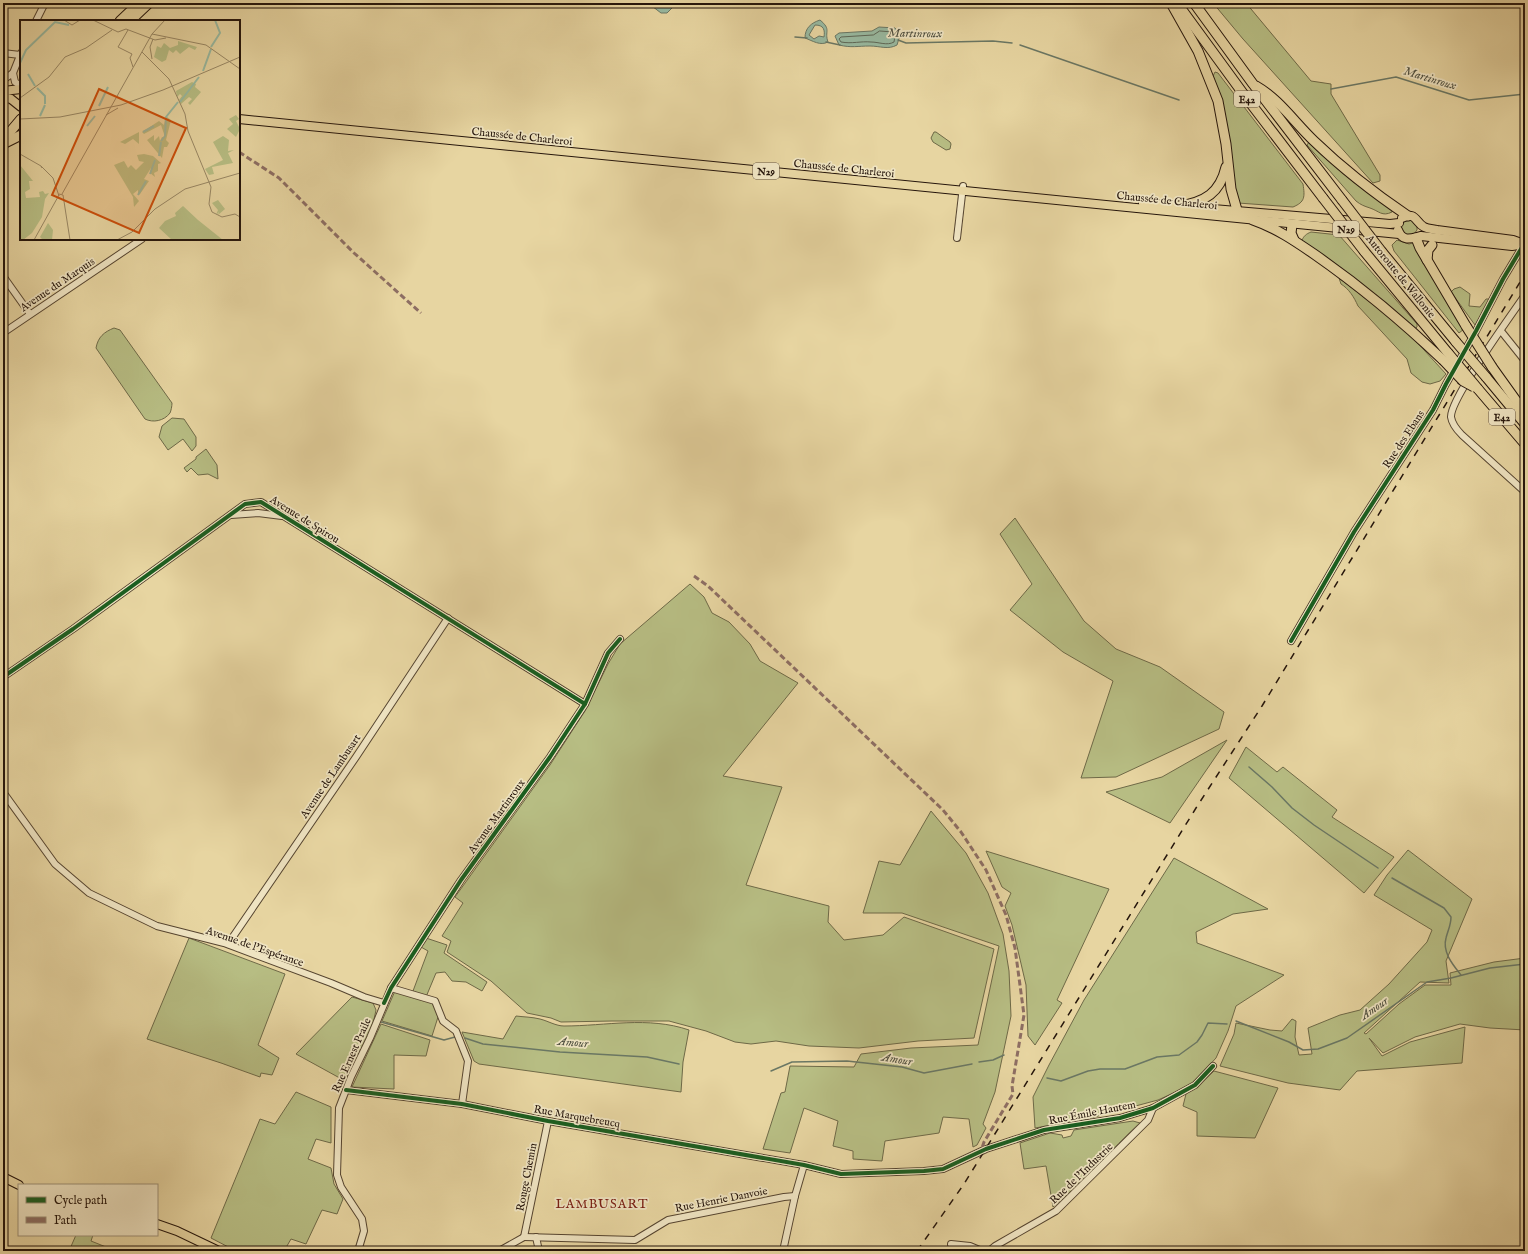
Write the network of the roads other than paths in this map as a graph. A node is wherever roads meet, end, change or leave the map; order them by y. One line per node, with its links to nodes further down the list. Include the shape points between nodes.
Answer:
1 (44, 3): 7 (street)
2 (139, 3): 8 (highway)
3 (149, 3): 9 (highway)
4 (1171, 3): 27 (highway, via 1198,51 1212,84 1223,125)
5 (1177, 3): 52 (highway, Autoroute de Wallonie / E42, bridge)
6 (1194, 3): 14 (highway, Autoroute de Wallonie / E42)
7 (36, 20)
8 (121, 20)
9 (131, 20)
10 (3, 54): 11 (street)
11 (20, 54): 12 (street)
12 (13, 73): 13 (street); 15 (street, via 15,82)
13 (3, 80)
14 (1253, 84): 32 (highway, via 1269,93 1307,134 1361,183); 55 (highway, Autoroute de Wallonie / E42, bridge, via 1382,252)
15 (20, 85)
16 (20, 89): 17 (main road)
17 (3, 91)
18 (3, 97): 19 (main road, via 11,99)
19 (20, 106)
20 (240, 114): 23 (main road, Chaussée de Charleroi / N29)
21 (20, 120): 24 (highway, via 10,132)
22 (241, 120): 23 (main road, Chaussée de Charleroi / N29)
23 (286, 121): 28 (main road, Chaussée de Charleroi / N29)
24 (3, 135)
25 (20, 136): 26 (highway)
26 (3, 144)
27 (1228, 161): 29 (highway, via 1222,180 1209,196 1200,202); 30 (highway)
28 (963, 188): 29 (main road, Chaussée de Charleroi / N29); 33 (main road, Chaussée de Charleroi / N29); 38 (street)
29 (1179, 206): 30 (main road, Chaussée de Charleroi / N29)
30 (1236, 210): 31 (main road, Chaussée de Charleroi / N29); 33 (main road)
31 (1302, 216): 34 (main road, Chaussée de Charleroi / N29); 36 (main road)
32 (1408, 216): 34 (main road); 35 (main road, N29)
33 (1250, 220): 36 (main road, Chaussée de Charleroi / N29); 41 (highway, via 1273,228)
34 (1398, 223): 37 (main road)
35 (1420, 223): 39 (main road, via 1420,231); 42 (main road, N29, via 1437,230)
36 (1292, 225): 37 (main road, Chaussée de Charleroi / N29); 41 (highway, via 1291,233)
37 (1400, 234): 39 (main road, N29, via 1409,240)
38 (957, 238)
39 (1416, 238): 43 (main road, N29, via 1426,236); 46 (highway)
40 (141, 240): 49 (street, Avenue du Marquis)
41 (1294, 240): 52 (highway, via 1381,304)
42 (1491, 240): 43 (main road, N29); 44 (main road, N29, via 1512,240)
43 (1471, 242): 45 (main road, via 1437,241)
44 (1524, 244): 62 (street, Rue des Ebans, via 1433,410 1354,532)
45 (1432, 245): 46 (highway, via 1428,250)
46 (1427, 260): 54 (highway, bridge, via 1492,367)
47 (3, 276): 49 (street)
48 (1525, 295): 50 (street)
49 (30, 314): 51 (street, Avenue du Marquis)
50 (1501, 331): 53 (street); 57 (street, via 1456,399 1451,417 1456,429)
51 (3, 333)
52 (1445, 357): 56 (highway, E42, bridge, via 1463,381 1478,389)
53 (1525, 361)
54 (1525, 413)
55 (1525, 424)
56 (1525, 444)
57 (1525, 492)
58 (229, 515): 59 (street, Avenue de Spirou, via 258,513); 59 (street, Avenue de Spirou, via 245,504 261,502); 63 (street, Avenue de Spirou)
59 (283, 516): 60 (street, Avenue de Spirou)
60 (448, 618): 64 (street, Avenue de Spirou); 66 (street, Avenue de Lambusart)
61 (620, 639): 64 (street, Avenue Martinroux, via 608,653)
62 (1291, 641)
63 (3, 678)
64 (585, 704): 67 (street, Avenue Martinroux, via 461,880)
65 (3, 792): 66 (street, Avenue de l'Espérance, via 55,864 89,893 157,926)
66 (228, 944): 68 (street, Avenue de l'Espérance)
67 (391, 988): 68 (street, Avenue Martinroux); 71 (street, via 435,1001 443,1021 456,1031 468,1062)
68 (384, 1003): 70 (street, Rue Ernest Praile)
69 (1213, 1066): 72 (street, Rue Émile Hautem, via 1195,1084)
70 (346, 1090): 71 (street, Rue Marquebreucq); 83 (street, Rue Ernest Praile, via 339,1108 337,1175 341,1187 362,1219 364,1231)
71 (462, 1104): 73 (street, Rue Marquebreucq)
72 (1153, 1108): 74 (street, Rue Émile Hautem, via 1120,1118 1044,1130 986,1149 943,1169 841,1174); 88 (street, Rue de l'Industrie, via 1148,1120 1056,1211)
73 (548, 1121): 74 (street, Rue Marquebreucq); 79 (street, Rouge Chemin)
74 (804, 1165): 77 (street)
75 (3, 1177): 76 (main road)
76 (18, 1184)
77 (795, 1196): 80 (street, Rue Henrie Danvoie, via 668,1220 635,1240); 86 (street)
78 (158, 1224): 82 (main road)
79 (524, 1237): 80 (street, Rue Henrie Danvoie); 84 (street)
80 (536, 1237): 85 (street)
81 (951, 1244): 87 (street, via 970,1246)
82 (219, 1251)
83 (358, 1251)
84 (499, 1251)
85 (539, 1251)
86 (783, 1251)
87 (982, 1251)
88 (989, 1251)

